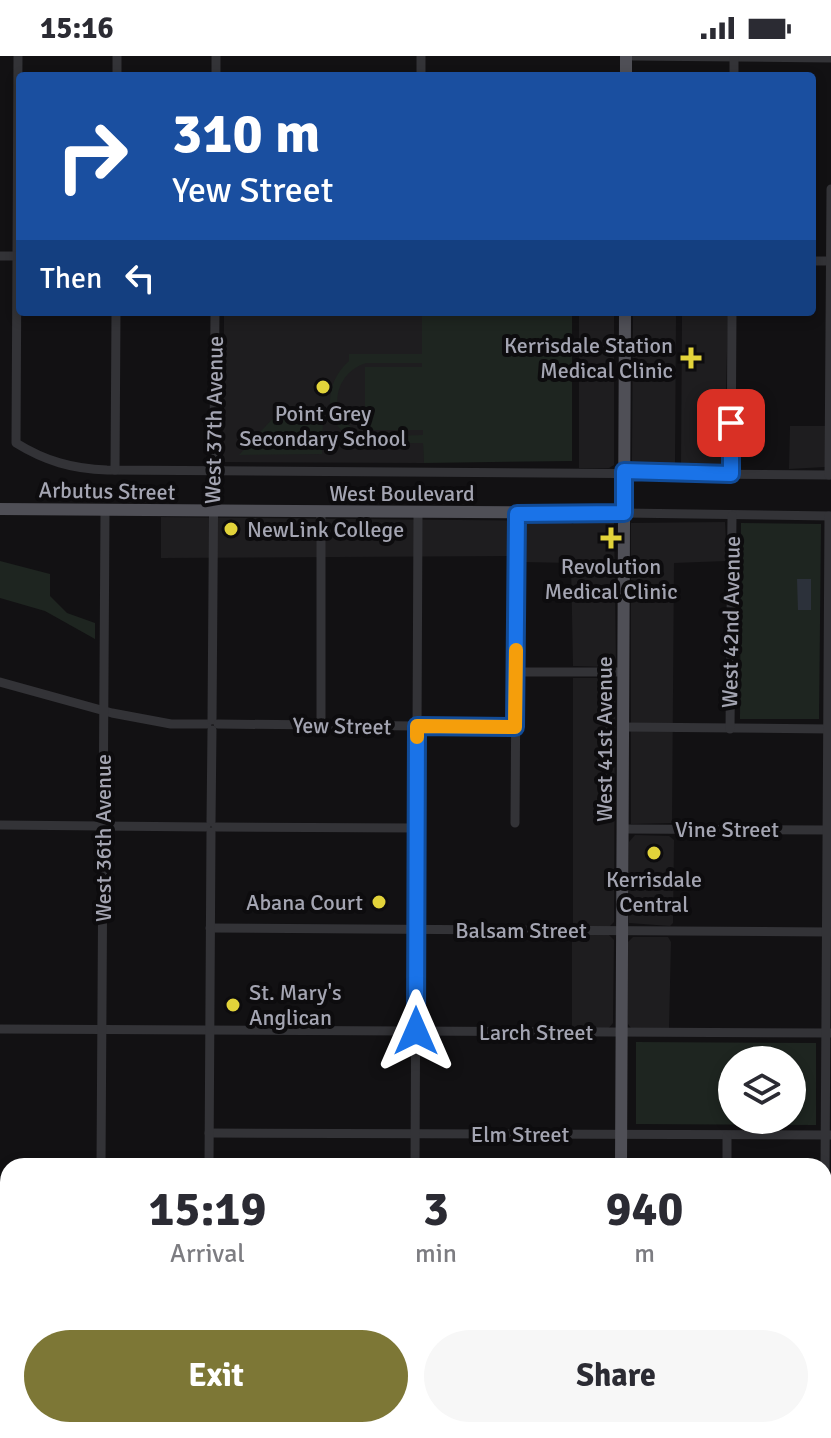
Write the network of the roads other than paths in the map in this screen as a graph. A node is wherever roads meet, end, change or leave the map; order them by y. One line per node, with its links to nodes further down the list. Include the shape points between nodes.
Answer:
1 (633, 56): 2 (street)
2 (734, 57): 3 (street)
3 (831, 58)
4 (831, 189): 5 (street)
5 (831, 261): 15 (street)
6 (18, 316): 11 (street, via 16,443 65,466)
7 (116, 316): 11 (street)
8 (215, 316): 12 (street, West 37th Avenue)
9 (625, 316): 13 (main road, West 41st Avenue)
10 (732, 316): 14 (street)
11 (115, 470): 12 (street)
12 (214, 471): 13 (street); 18 (street, West 37th Avenue)
13 (624, 471): 14 (street); 20 (main road, West 41st Avenue)
14 (731, 474): 15 (street)
15 (830, 475)
16 (0, 509): 17 (main road, Arbutus Street)
17 (105, 511): 18 (main road, Arbutus Street); 28 (street, West 36th Avenue)
18 (213, 513): 19 (main road, West Boulevard); 29 (street, West 37th Avenue)
19 (321, 513): 21 (main road, West Boulevard); 30 (street)
20 (624, 513): 22 (main road, West Boulevard); 23 (street, West Boulevard); 26 (main road, West 41st Avenue)
21 (418, 514): 22 (main road, West Boulevard); 31 (street)
22 (517, 514): 25 (street)
23 (732, 516): 24 (street, West Boulevard); 34 (street, West 42nd Avenue)
24 (830, 516): 35 (street)
25 (516, 672): 26 (street); 32 (street)
26 (624, 672): 33 (main road, West 41st Avenue)
27 (0, 682): 28 (street, Yew Street)
28 (104, 711): 29 (street, Yew Street, via 171,724); 38 (street, West 36th Avenue)
29 (212, 725): 30 (street, Yew Street); 39 (street, West 37th Avenue)
30 (321, 725): 31 (street, Yew Street)
31 (417, 726): 32 (street, Yew Street); 40 (street)
32 (515, 727): 36 (street)
33 (623, 727): 34 (street); 41 (main road, West 41st Avenue)
34 (730, 729): 35 (street)
35 (830, 729): 42 (street)
36 (515, 823)
37 (0, 825): 38 (street)
38 (103, 826): 39 (street); 48 (street, West 36th Avenue)
39 (211, 827): 40 (street); 43 (street, West 37th Avenue)
40 (417, 828): 44 (street)
41 (623, 829): 42 (street, Vine Street); 45 (main road, West 41st Avenue)
42 (829, 830): 46 (street)
43 (210, 928): 44 (street, Balsam Street); 49 (street, West 37th Avenue)
44 (416, 929): 45 (street, Balsam Street); 50 (street)
45 (622, 931): 46 (street, Balsam Street); 51 (main road, West 41st Avenue)
46 (829, 932): 52 (street)
47 (0, 1029): 48 (street, Larch Street)
48 (102, 1030): 49 (street, Larch Street); 58 (street, West 36th Avenue)
49 (210, 1030): 50 (street, Larch Street); 53 (street, West 37th Avenue)
50 (416, 1031): 51 (street, Larch Street); 54 (street)
51 (622, 1032): 52 (street, Larch Street); 55 (main road, West 41st Avenue)
52 (828, 1033): 56 (street)
53 (209, 1133): 54 (street, Elm Street); 59 (street, West 37th Avenue)
54 (415, 1134): 55 (street, Elm Street); 60 (street)
55 (621, 1135): 57 (street, Elm Street); 61 (main road, West 41st Avenue)
56 (828, 1135): 57 (street, Elm Street); 63 (street)
57 (727, 1136): 62 (street)
58 (101, 1158)
59 (209, 1158)
60 (415, 1158)
61 (621, 1158)
62 (727, 1158)
63 (828, 1158)

